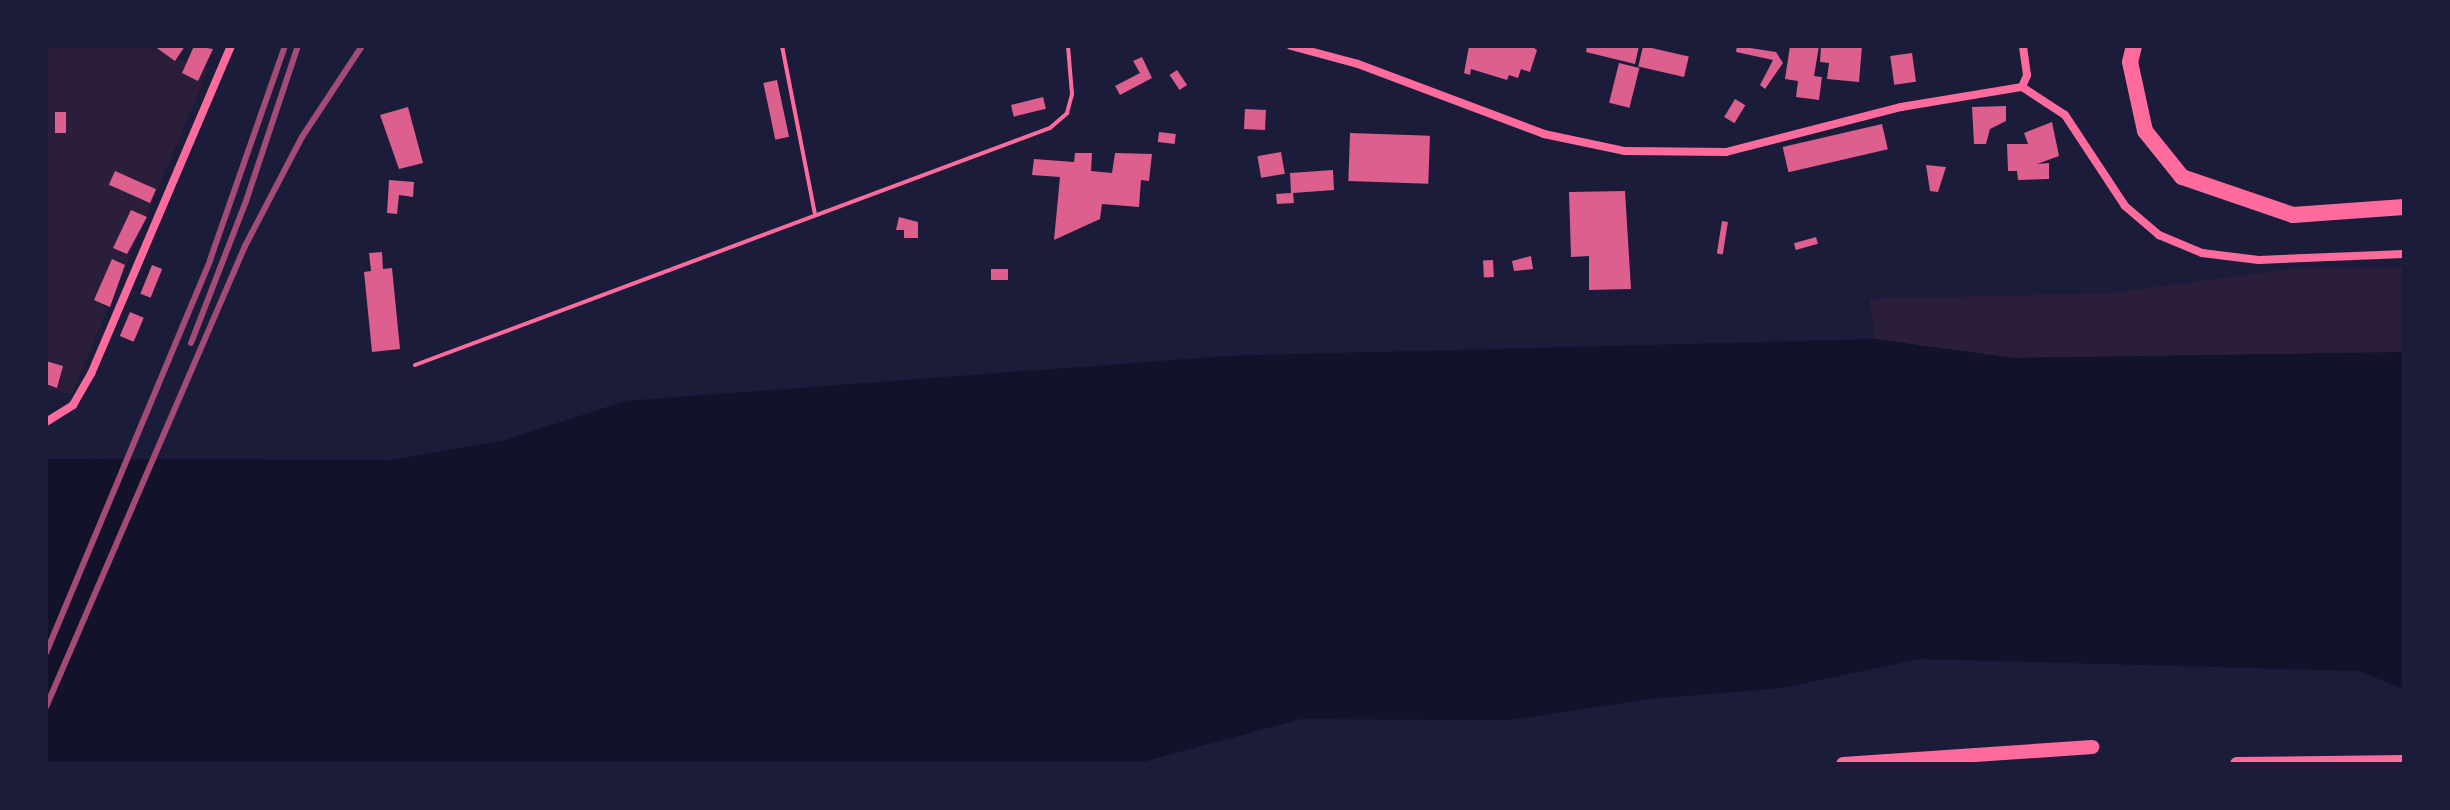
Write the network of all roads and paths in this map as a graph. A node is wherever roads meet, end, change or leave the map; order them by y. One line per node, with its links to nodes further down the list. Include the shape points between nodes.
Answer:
1 (231, 46): 12 (street, via 91,374 73,405)
2 (782, 46): 9 (lane)
3 (1068, 46): 9 (lane, via 1072,94 1067,113 1050,128)
4 (1291, 46): 7 (street, via 1358,64 1544,134 1625,151 1726,152 1901,107)
5 (2023, 46): 7 (street, via 2027,75)
6 (2134, 46): 8 (highway, via 2130,62 2145,131 2182,177 2293,215)
7 (2022, 87): 10 (street, via 2065,115 2125,206 2159,235 2202,253 2259,260)
8 (2404, 207)
9 (815, 214): 11 (lane)
10 (2404, 254)
11 (415, 365)
12 (46, 422)
13 (2092, 747): 16 (main road)
14 (2265, 762): 15 (main road); 17 (main road)
15 (2404, 762)
16 (1843, 764)
17 (2237, 764)

